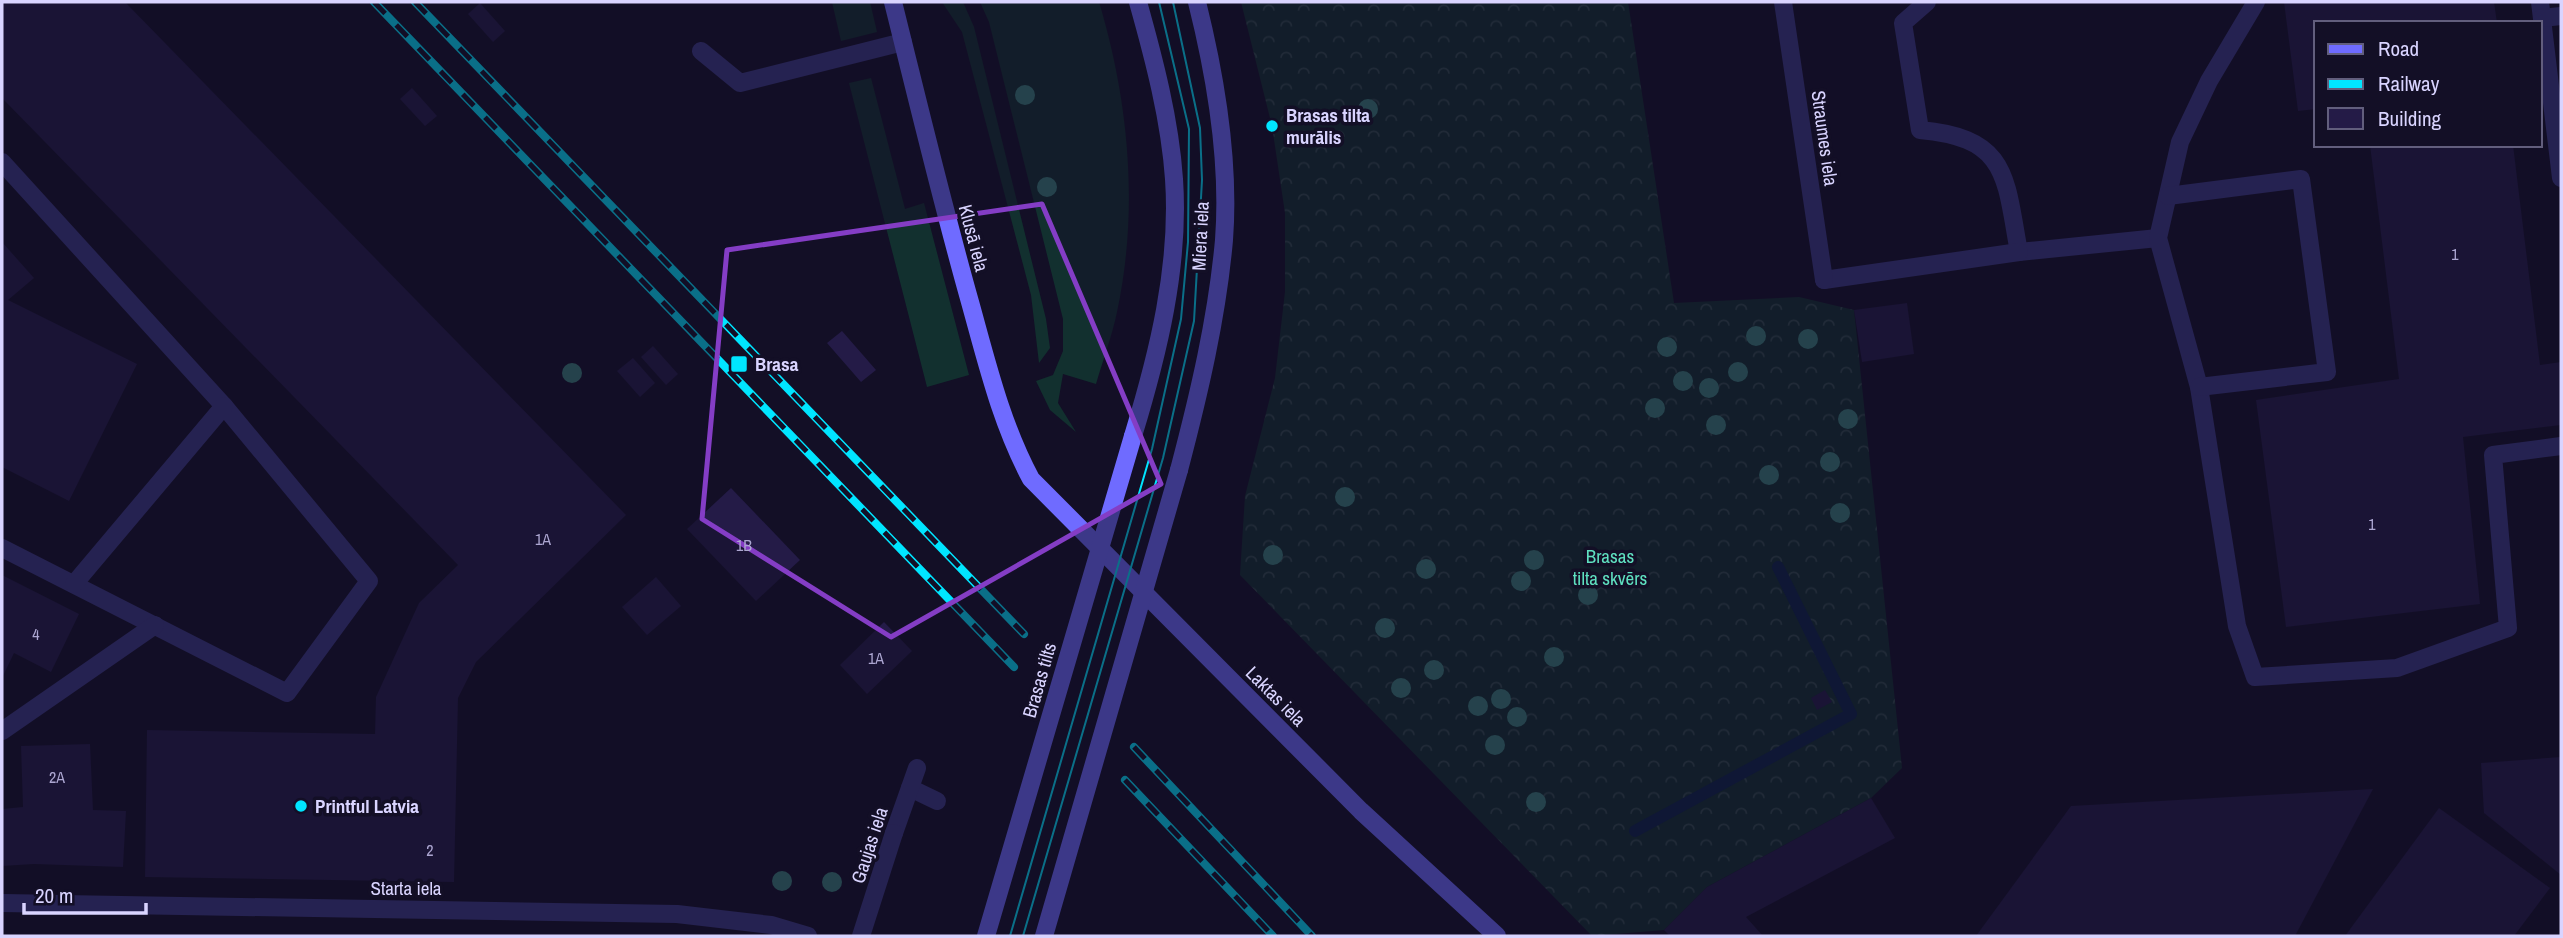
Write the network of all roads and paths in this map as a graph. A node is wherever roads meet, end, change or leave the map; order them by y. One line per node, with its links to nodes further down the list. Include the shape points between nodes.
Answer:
1 (893, 2): 9 (street, Klusā iela)
2 (1138, 2): 18 (street, Miera iela, via 1164,109 1174,180 1167,298)
3 (1197, 2): 32 (street, Miera iela, bridge, via 1224,166 1224,238 1205,372)
4 (1783, 2): 15 (street, Straumes iela, via 1824,280)
5 (1927, 2): 15 (street, via 1903,23 1920,130 1954,133 1980,146 1993,160 2007,188)
6 (2256, 2): 13 (street, via 2209,80 2180,142)
7 (2541, 10): 8 (street); 12 (street)
8 (2561, 16)
9 (903, 42): 10 (street, via 740,83); 20 (street, Klusā iela, via 994,388 1012,443)
10 (701, 51)
11 (2, 162): 17 (street)
12 (2561, 178)
13 (2168, 196): 14 (street); 16 (street, via 2301,180 2327,372)
14 (2158, 238): 15 (street); 16 (street)
15 (2019, 252)
16 (2199, 387): 19 (street, via 2237,625 2255,677 2397,668 2508,628 2493,455)
17 (224, 406): 22 (street); 23 (street, via 369,581 287,693)
18 (1133, 436): 31 (street, Brasas tilts, bridge)
19 (2561, 446)
20 (1031, 478): 33 (street, Laktas iela, via 1360,811)
21 (2, 548): 22 (street)
22 (74, 584): 23 (street)
23 (155, 625): 24 (street)
24 (2, 731)
25 (917, 768): 26 (street, Gaujas iela)
26 (910, 788): 27 (street); 30 (street, Gaujas iela)
27 (937, 801)
28 (2, 903): 29 (street, Starta iela, via 677,914 771,925)
29 (808, 936)
30 (861, 936)
31 (986, 936)
32 (1044, 936)
33 (1497, 936)

